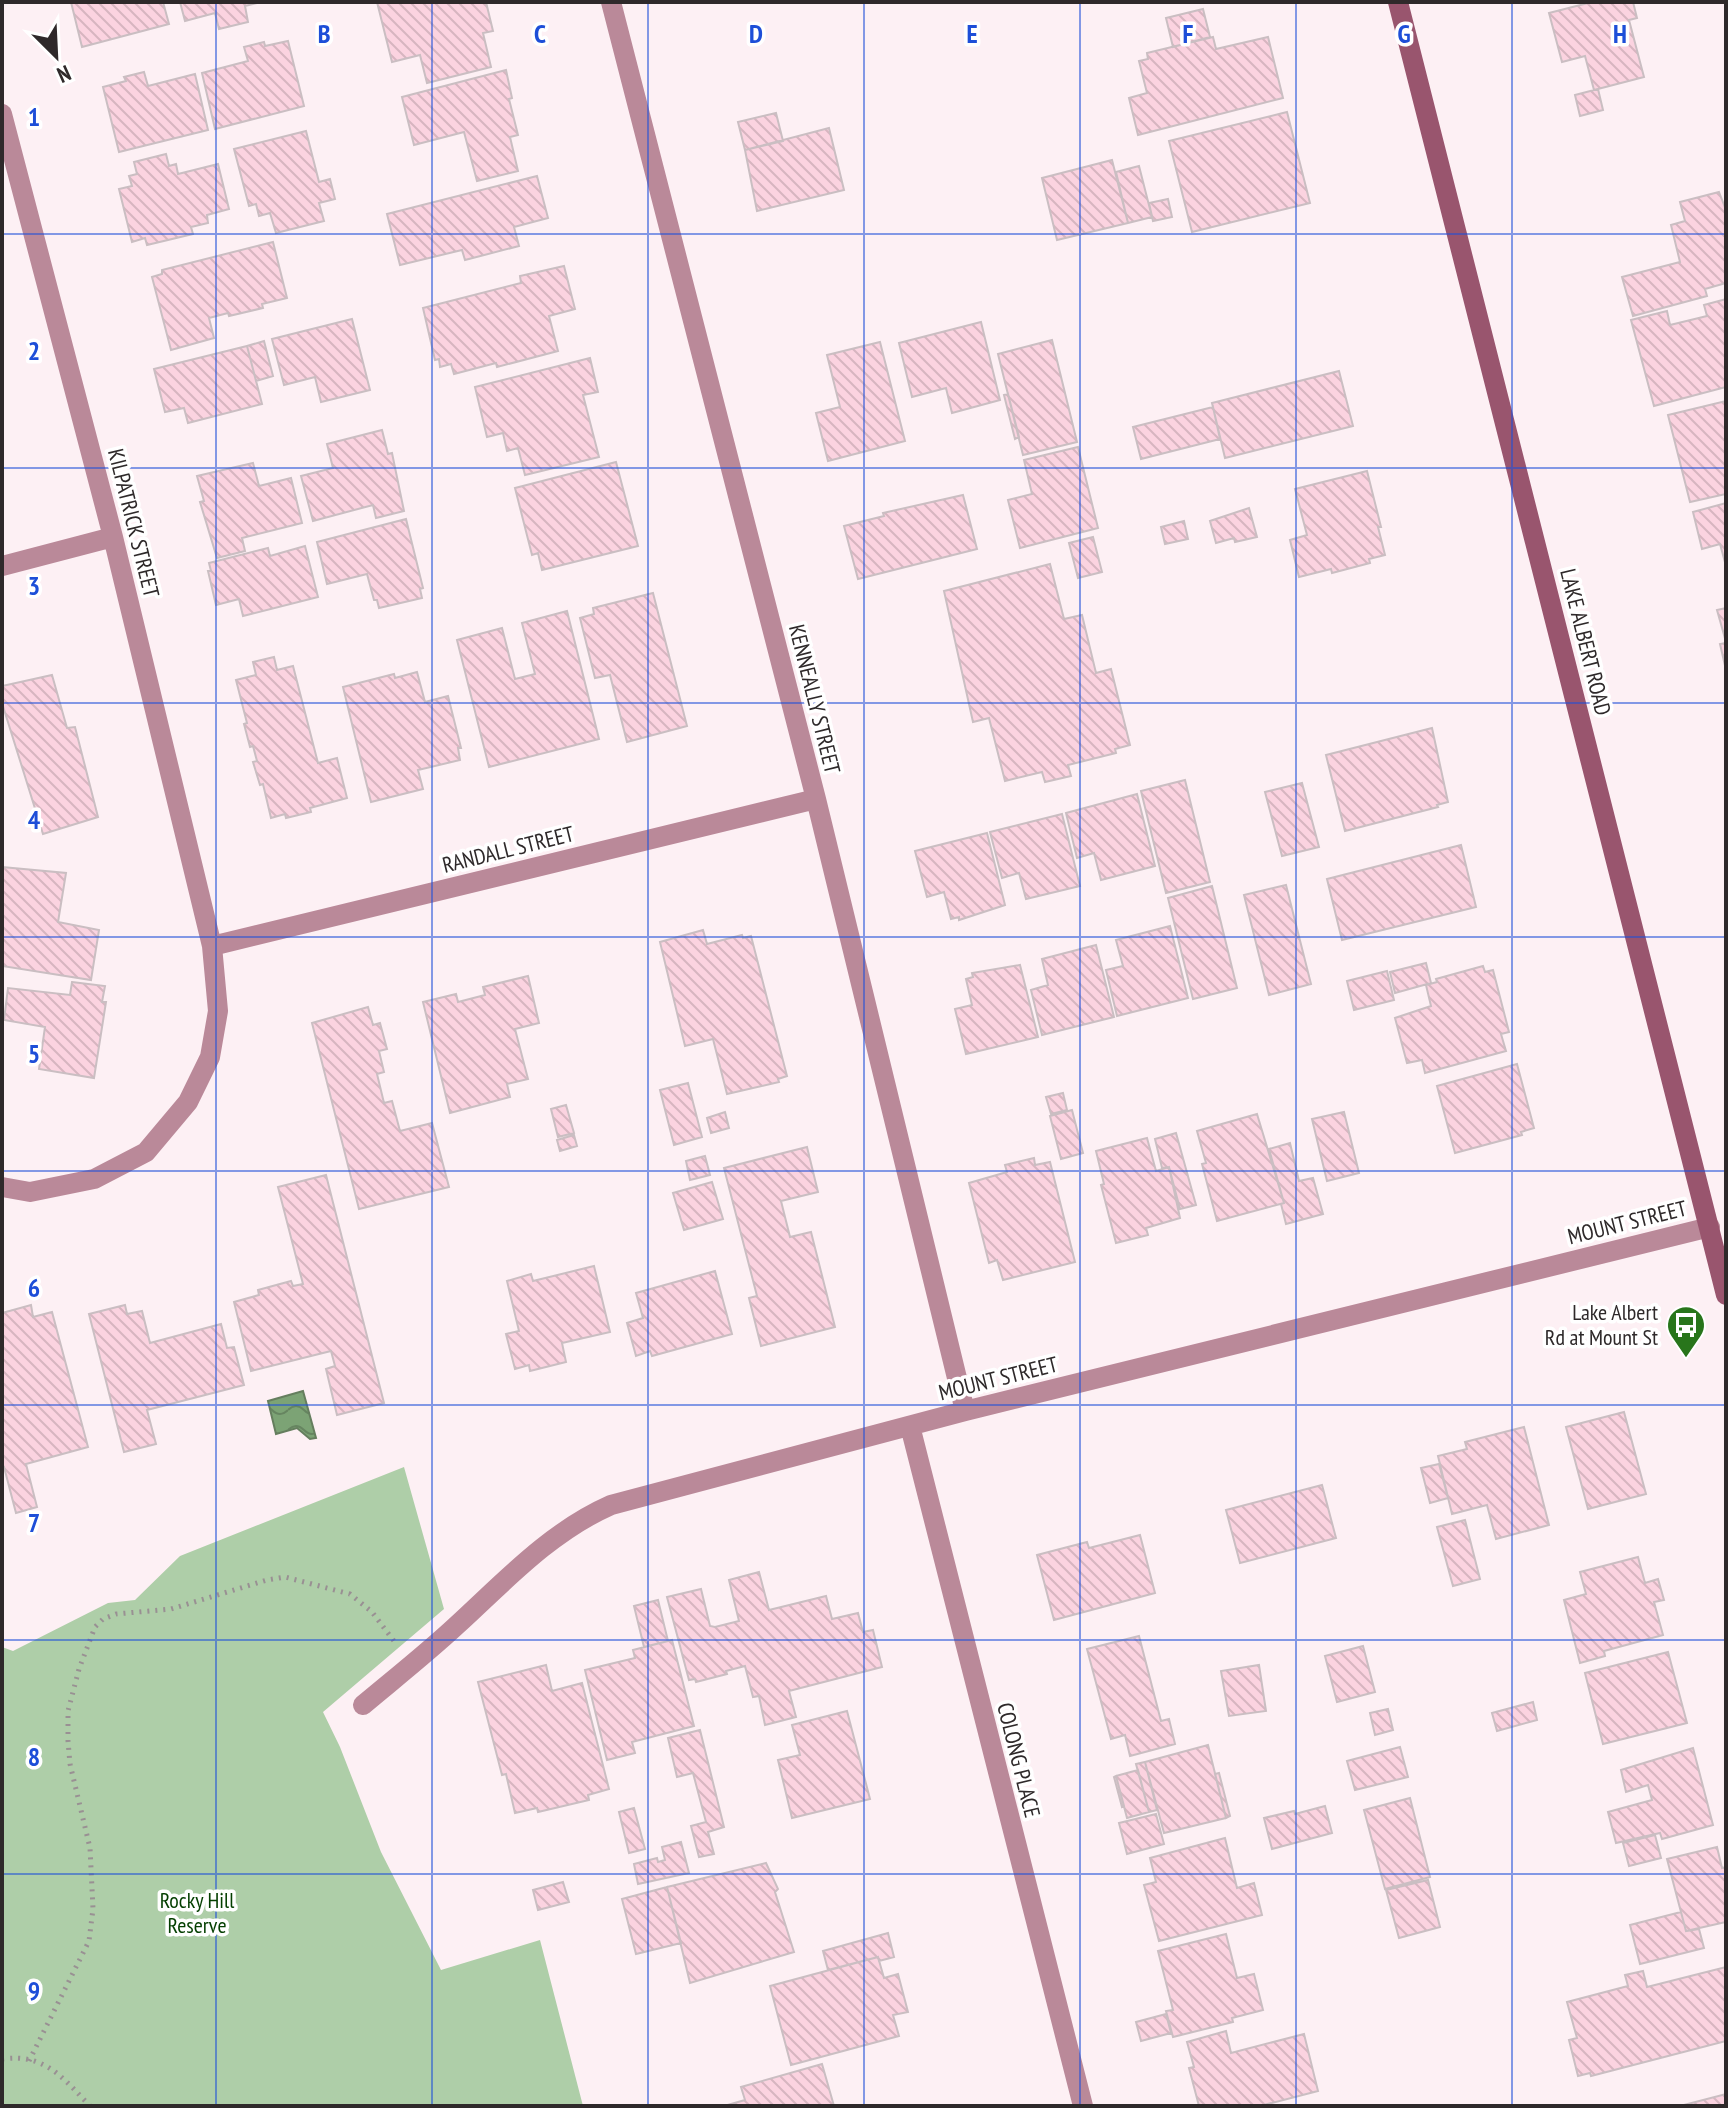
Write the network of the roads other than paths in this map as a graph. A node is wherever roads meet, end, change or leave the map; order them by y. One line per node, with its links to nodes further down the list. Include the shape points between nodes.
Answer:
1 (611, 2): 6 (street, KENNEALLY STREET)
2 (1398, 2): 9 (main road, LAKE ALBERT ROAD)
3 (2, 114): 4 (street, KILPATRICK STREET)
4 (113, 537): 5 (street); 7 (street, KILPATRICK STREET)
5 (2, 566)
6 (816, 799): 7 (street, RANDALL STREET); 11 (street, KENNEALLY STREET)
7 (212, 946): 8 (street, KILPATRICK STREET, via 218,1011 210,1057 188,1102 146,1152 94,1179 30,1192)
8 (2, 1187)
9 (1710, 1227): 10 (main road, LAKE ALBERT ROAD); 11 (street, MOUNT STREET)
10 (1726, 1295)
11 (965, 1411): 12 (street, MOUNT STREET)
12 (910, 1426): 13 (street, MOUNT STREET, via 588,1515 543,1546); 14 (street, COLONG PLACE)
13 (363, 1705)
14 (1083, 2106)

